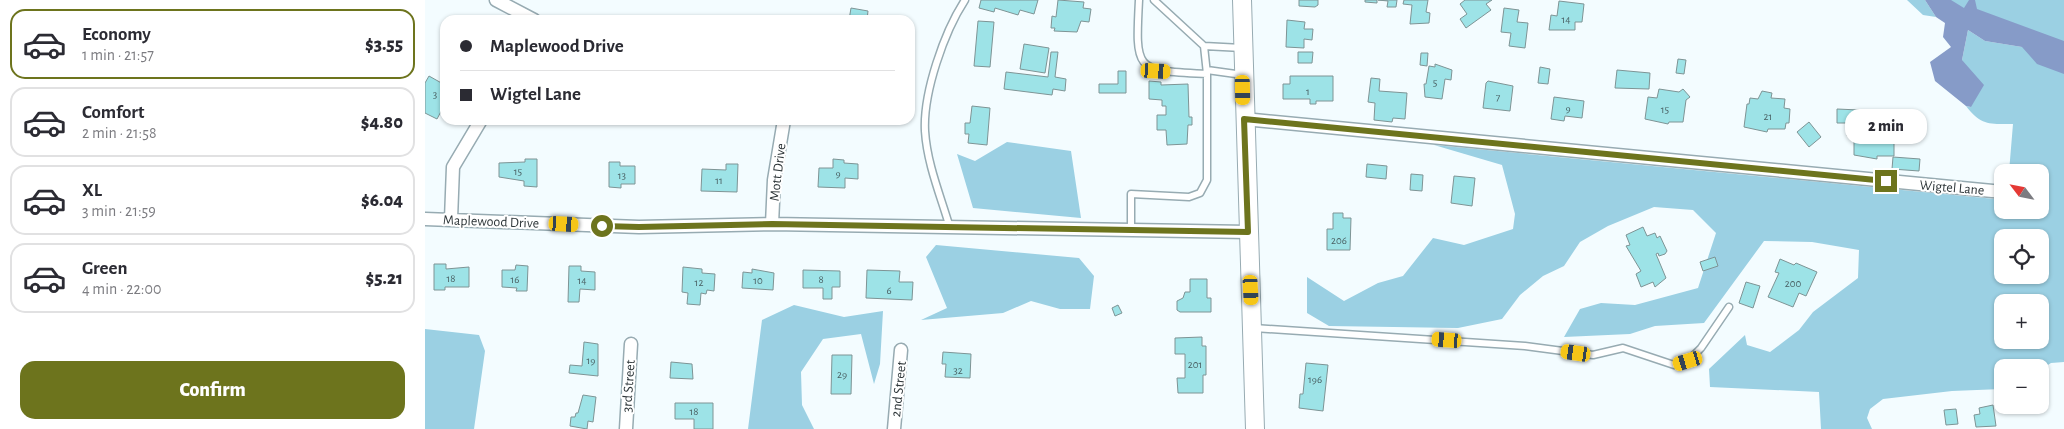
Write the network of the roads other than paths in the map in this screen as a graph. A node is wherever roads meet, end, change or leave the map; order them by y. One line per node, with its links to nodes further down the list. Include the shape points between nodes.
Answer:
1 (496, 0): 6 (street)
2 (965, 0): 18 (lane, via 939,60 928,97 925,131 931,165)
3 (1139, 0): 9 (lane, via 1137,43 1145,66 1156,71)
4 (1154, 0): 7 (lane)
5 (1242, 0): 8 (main road)
6 (524, 15)
7 (1204, 46): 8 (lane); 9 (lane)
8 (1243, 48): 10 (main road)
9 (1207, 72): 10 (lane); 19 (lane, via 1207,180 1200,193 1189,197 1131,194)
10 (1243, 75): 11 (main road)
11 (1244, 119): 14 (street, Wigtel Lane); 20 (main road)
12 (478, 125): 16 (street, via 453,167)
13 (782, 125): 17 (street, Mott Drive, via 774,180)
14 (1994, 191)
15 (425, 219): 16 (street, Maplewood Drive)
16 (451, 219): 17 (street, Maplewood Drive, via 639,227)
17 (772, 224): 18 (street, Maplewood Drive)
18 (950, 228): 19 (street, Maplewood Drive)
19 (1131, 231): 20 (street, Maplewood Drive)
20 (1248, 232): 22 (main road)
21 (1729, 307): 22 (lane, via 1701,348 1688,361 1674,365 1623,348 1593,355 1525,346)
22 (1253, 328): 27 (main road)
23 (631, 344): 25 (street, 3rd Street)
24 (901, 350): 26 (street, 2nd Street)
25 (626, 429)
26 (894, 429)
27 (1255, 429)

